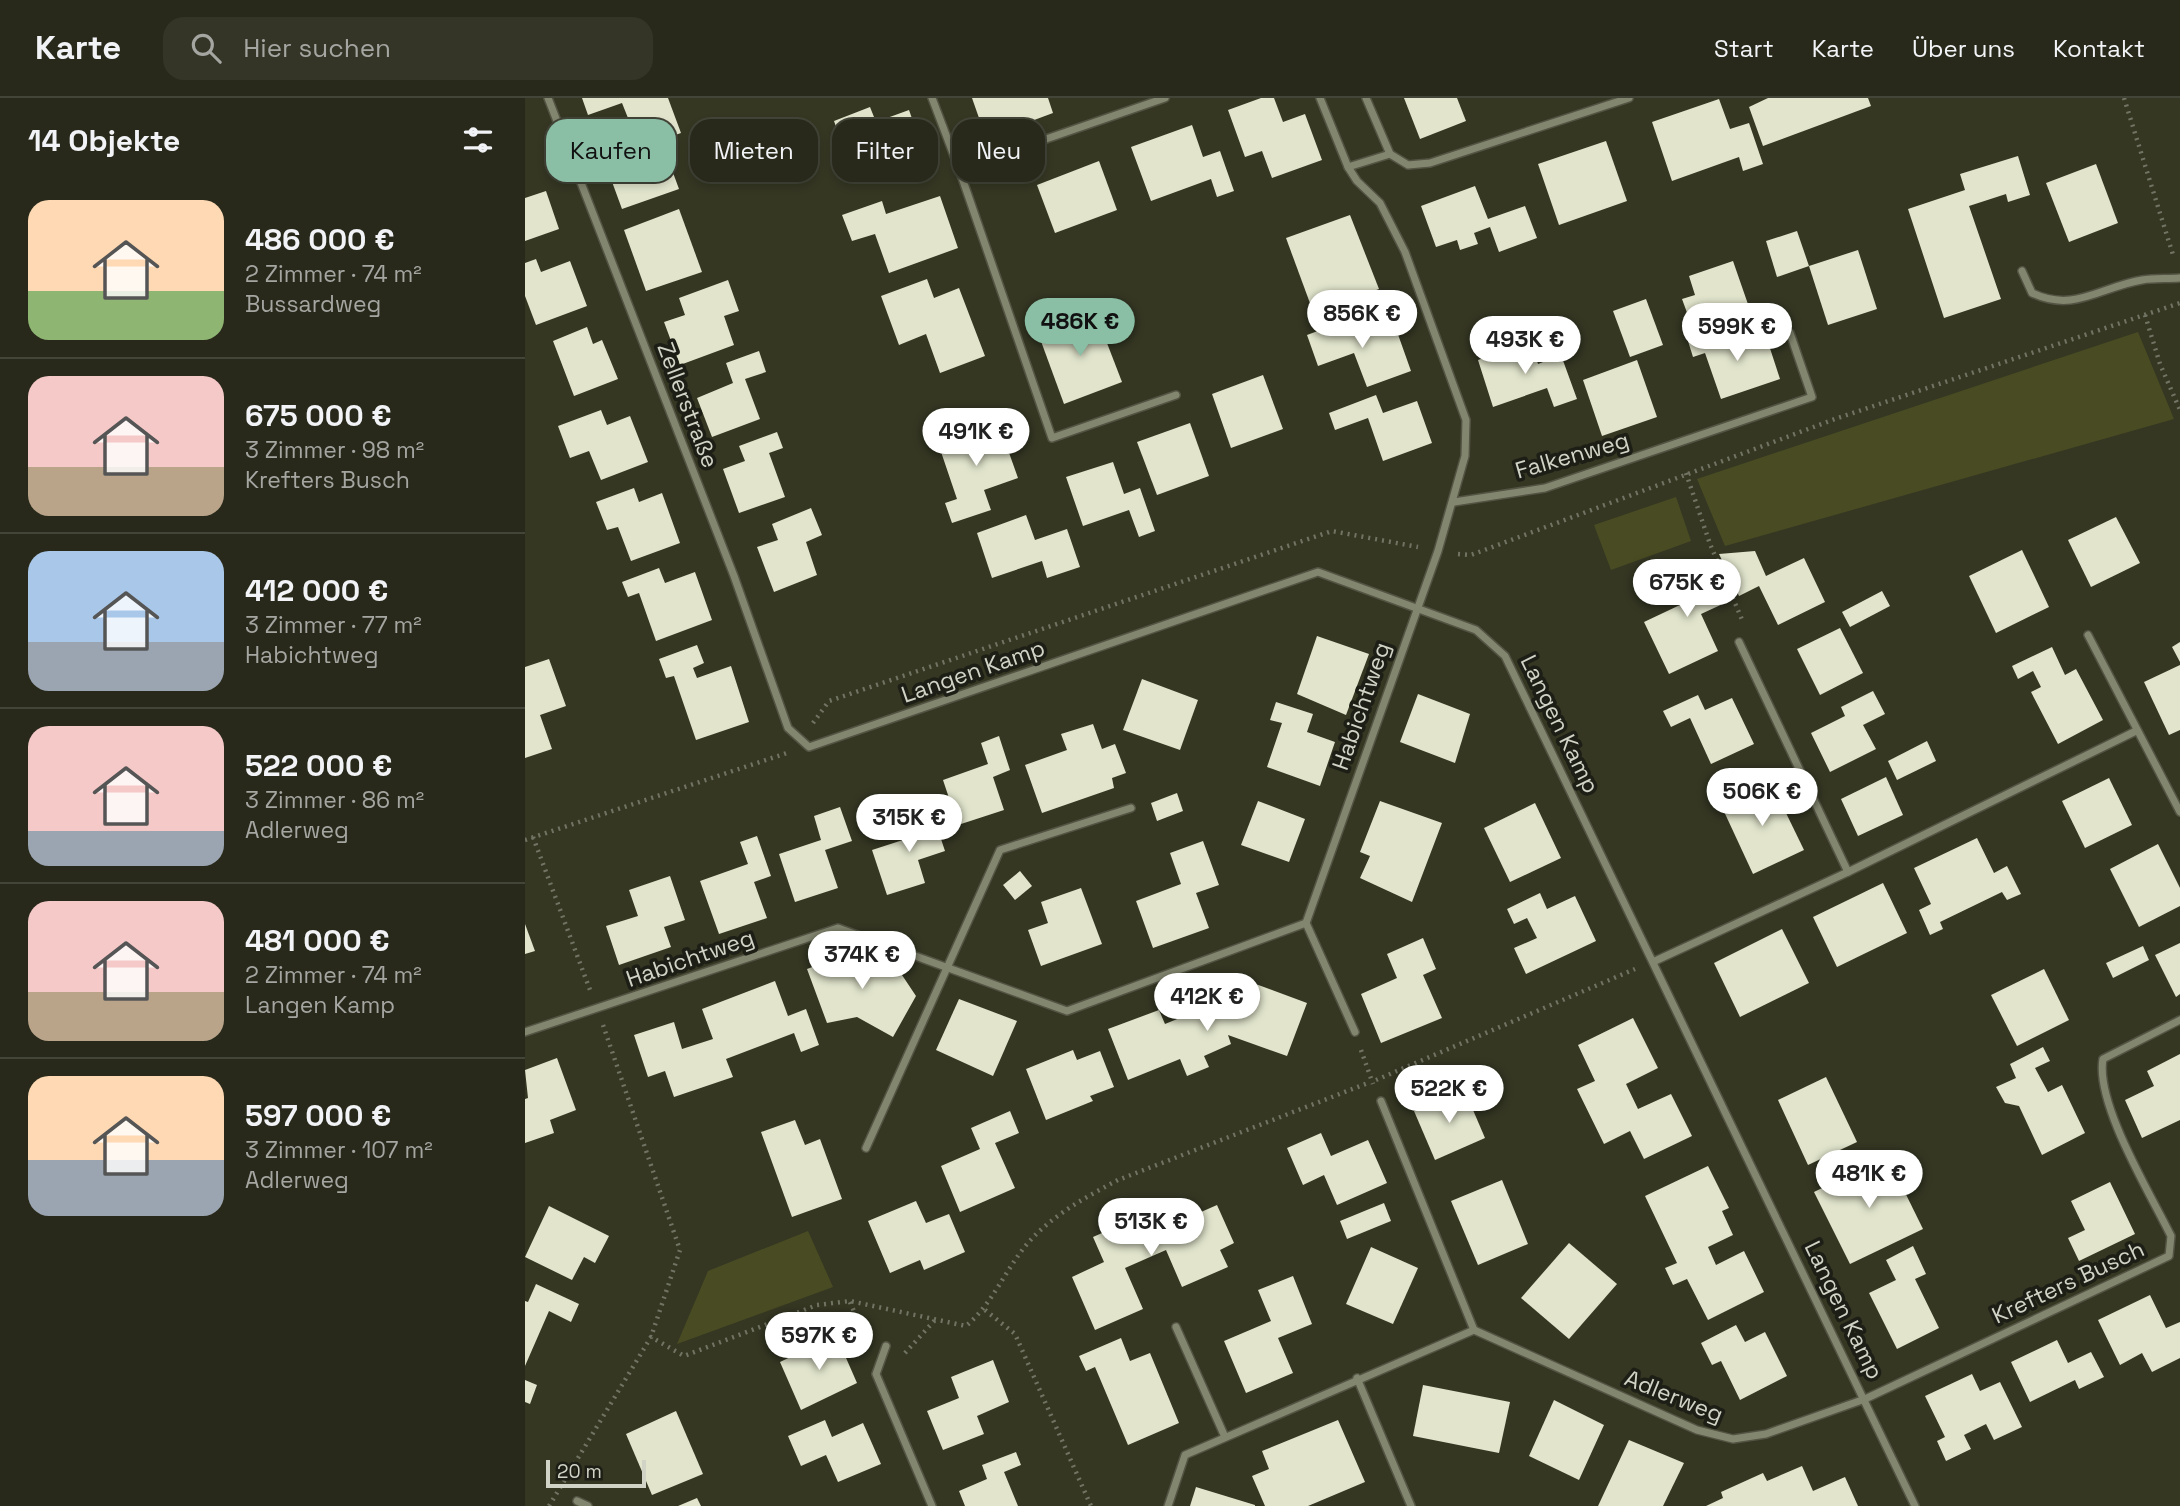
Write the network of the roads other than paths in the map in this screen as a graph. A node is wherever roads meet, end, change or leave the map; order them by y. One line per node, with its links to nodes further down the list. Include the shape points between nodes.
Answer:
1 (548, 98): 21 (street, Zellerstraße, via 734,576 788,728)
2 (932, 98): 8 (street)
3 (1165, 98): 7 (street)
4 (1320, 98): 10 (street)
5 (1366, 98): 9 (street)
6 (1629, 98): 9 (street, via 1430,163 1408,165)
7 (1045, 139)
8 (952, 151)
9 (1390, 154): 10 (street)
10 (1348, 167): 16 (street, via 1380,202 1391,223 1457,389 1466,420 1465,456)
11 (963, 182): 15 (street, via 1052,438)
12 (2022, 271): 13 (street, via 2032,293 2050,302 2073,301 2141,280)
13 (2180, 278)
14 (1790, 333): 16 (street, Falkenweg, via 1812,397 1545,488)
15 (1176, 395)
16 (1454, 502): 17 (street, Habichtweg)
17 (1417, 608): 21 (street, Langen Kamp, via 1318,572 809,747); 25 (street, Habichtweg); 26 (street, Langen Kamp, via 1476,630 1506,656)
18 (2088, 635): 20 (street)
19 (1738, 642): 24 (street)
20 (2136, 731): 23 (street); 24 (street)
21 (800, 739)
22 (1131, 808): 27 (street, via 1000,850)
23 (2180, 812)
24 (1848, 872): 26 (street)
25 (1306, 923): 27 (street, Habichtweg, via 1067,1012); 30 (street)
26 (1655, 961): 37 (street, Langen Kamp)
27 (946, 967): 29 (street, Habichtweg, via 838,928); 32 (street)
28 (2180, 1020): 37 (street, Krefters Busch, via 2103,1059 2100,1072 2106,1101 2171,1236 2169,1256)
29 (525, 1032)
30 (1355, 1032)
31 (1381, 1101): 34 (street)
32 (866, 1147)
33 (1176, 1327): 38 (street)
34 (1474, 1330): 36 (street); 37 (street, Adlerweg, via 1697,1430 1733,1439 1766,1434)
35 (886, 1346): 41 (street, via 876,1374)
36 (1357, 1378): 38 (street); 43 (street)
37 (1865, 1399): 44 (street, Langen Kamp)
38 (1224, 1437): 42 (street, via 1185,1455)
39 (577, 1501): 40 (street)
40 (588, 1506)
41 (932, 1506)
42 (1168, 1506)
43 (1411, 1506)
44 (1915, 1506)

